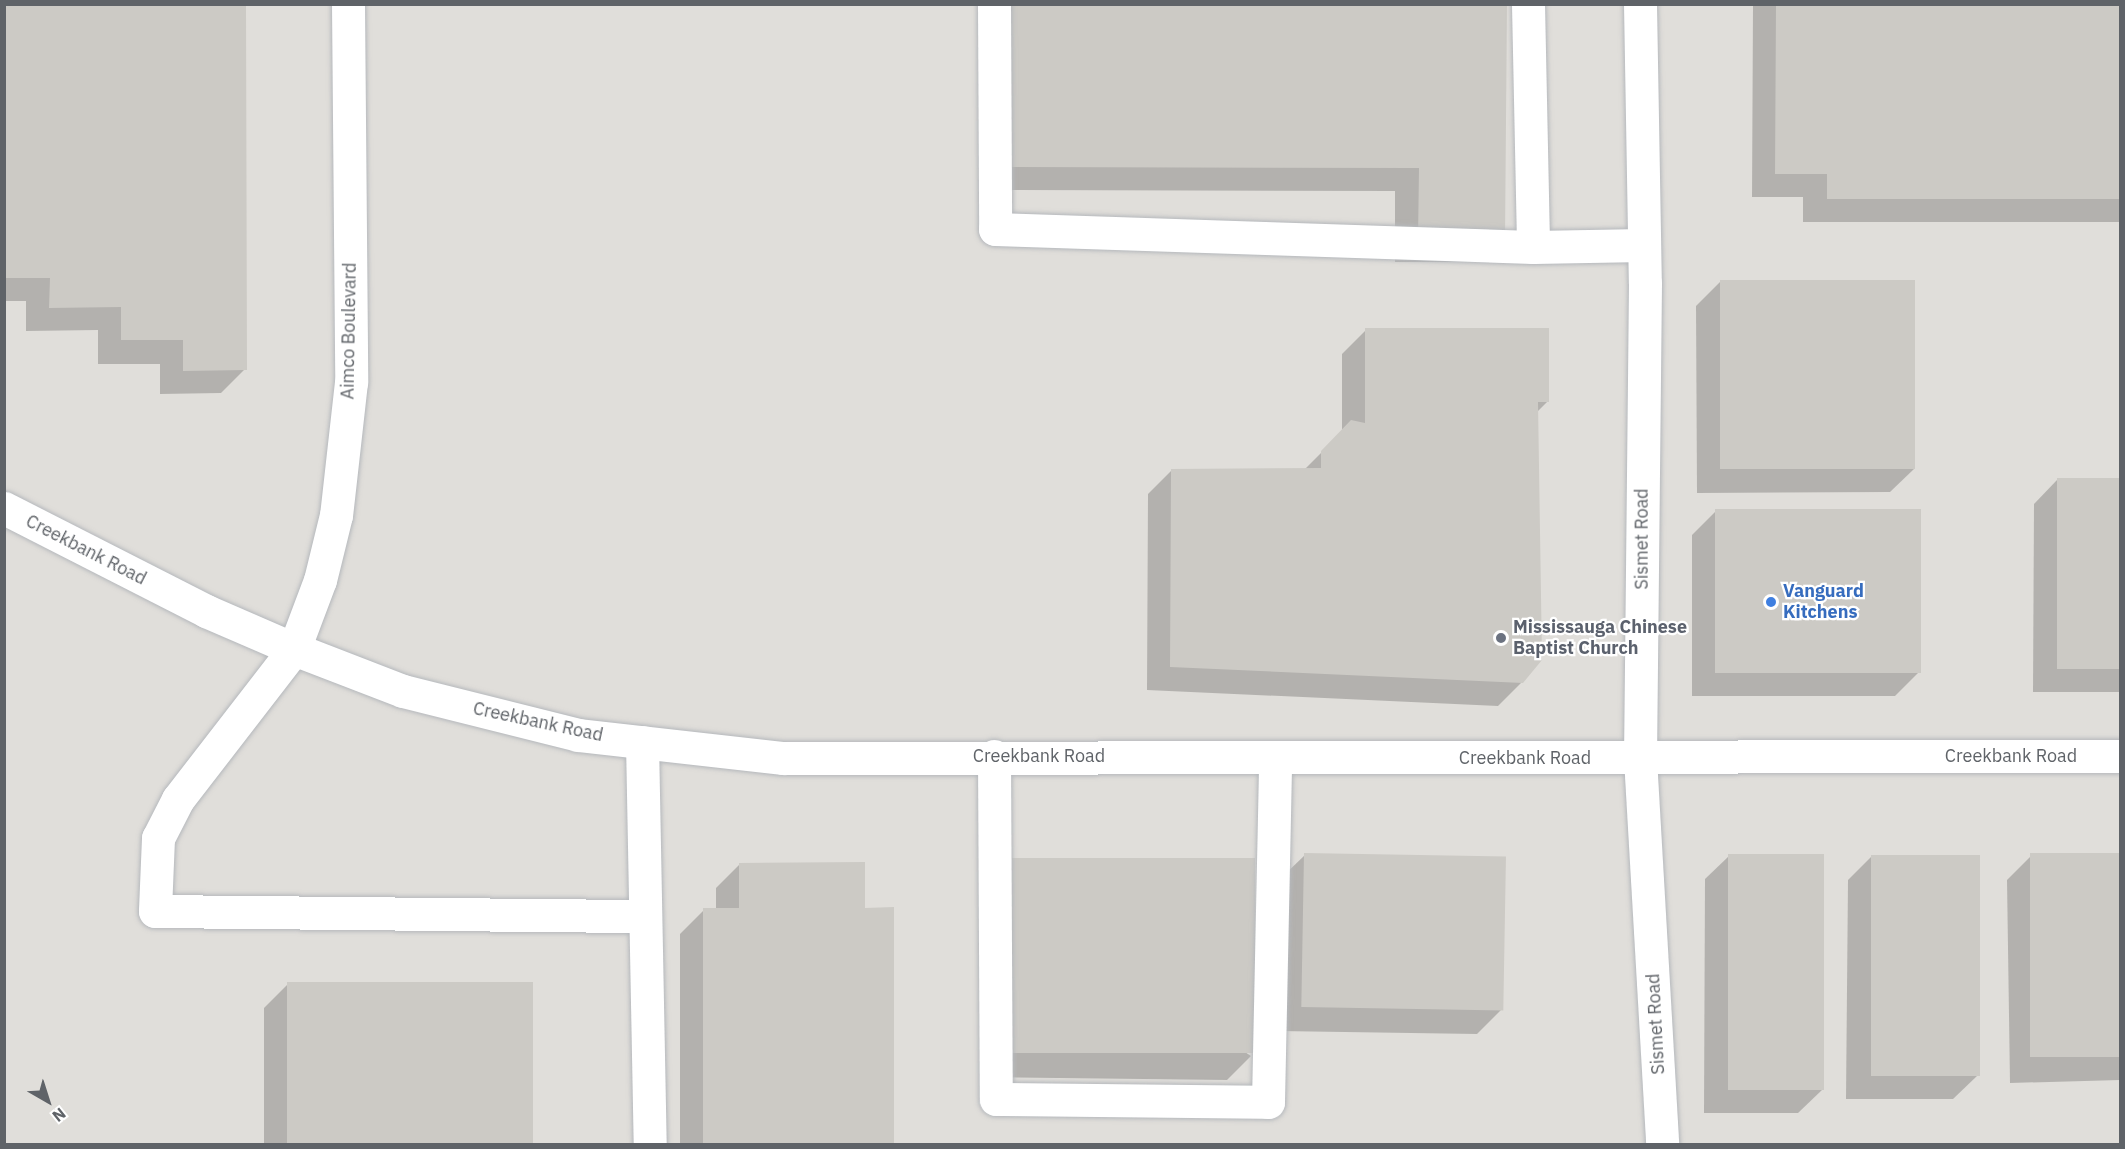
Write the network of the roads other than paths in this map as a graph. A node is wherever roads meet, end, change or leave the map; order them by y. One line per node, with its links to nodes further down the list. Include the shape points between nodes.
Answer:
1 (348, 4): 8 (street, Aimco Boulevard, via 351,382 336,515 320,580)
2 (994, 4): 6 (street, via 995,230)
3 (1528, 4): 6 (street)
4 (1640, 4): 5 (street, Sismet Road)
5 (1644, 245): 6 (street); 13 (street, Sismet Road)
6 (1533, 247)
7 (4, 508): 8 (street, Creekbank Road, via 206,611)
8 (294, 649): 9 (street, Creekbank Road, via 403,691 578,735); 14 (street, Aimco Boulevard, via 178,799 158,838 155,911)
9 (642, 742): 10 (street, Creekbank Road, via 783,758); 14 (street)
10 (994, 756): 12 (street, Creekbank Road); 12 (street, via 996,1099 1268,1102)
11 (2121, 756): 13 (street, Creekbank Road)
12 (1275, 758): 13 (street, Creekbank Road)
13 (1640, 758): 16 (street, Sismet Road)
14 (645, 916): 15 (street)
15 (650, 1144)
16 (1662, 1144)

